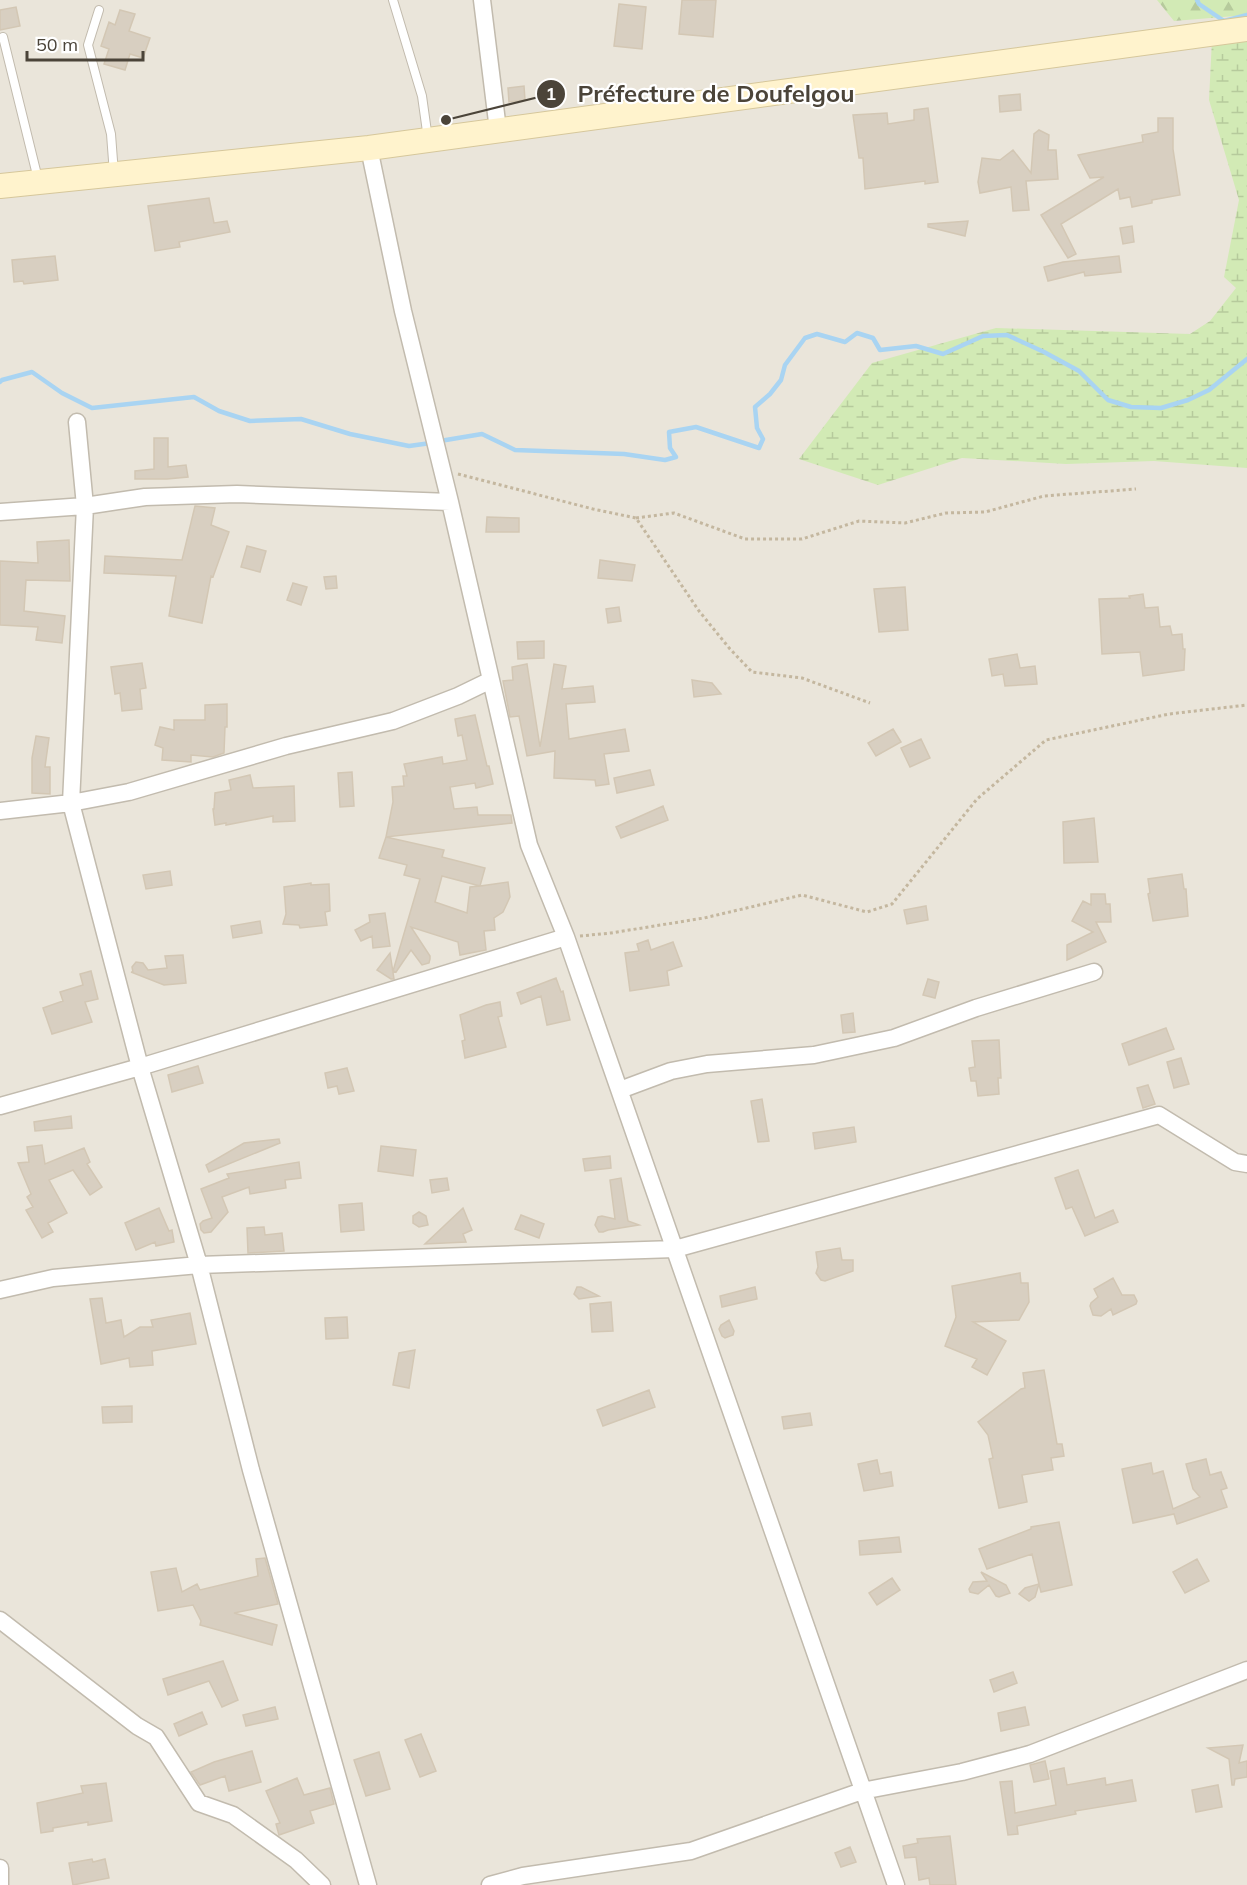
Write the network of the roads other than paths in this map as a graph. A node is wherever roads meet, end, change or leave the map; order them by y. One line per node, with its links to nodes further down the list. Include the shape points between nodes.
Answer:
1 (393, 0): 7 (lane, via 422,96)
2 (482, 0): 6 (street)
3 (99, 10): 9 (lane, via 88,45 111,134)
4 (1242, 29): 6 (main road)
5 (3, 38): 10 (lane)
6 (498, 130): 7 (main road)
7 (428, 140): 8 (main road)
8 (369, 148): 9 (main road); 13 (street, via 403,311)
9 (114, 174): 10 (main road)
10 (38, 182): 11 (main road)
11 (0, 186)
12 (77, 422): 14 (street)
13 (450, 502): 14 (street, via 237,494 145,497); 16 (street)
14 (85, 506): 15 (street); 17 (street)
15 (0, 512)
16 (491, 680): 17 (street, via 393,721 286,746 129,792); 19 (street, via 529,845)
17 (71, 803): 18 (street); 21 (street)
18 (0, 811)
19 (566, 937): 21 (street); 22 (street)
20 (1094, 972): 22 (street, via 894,1038 814,1055 670,1071)
21 (140, 1066): 23 (street); 26 (street)
22 (620, 1090): 25 (street)
23 (0, 1106)
24 (1247, 1164): 25 (street, via 1235,1162 1159,1115)
25 (675, 1249): 26 (street); 30 (street)
26 (199, 1265): 27 (street, via 53,1278); 34 (street, via 251,1470)
27 (0, 1290)
28 (0, 1620): 33 (street, via 156,1737 199,1803 233,1815 296,1860)
29 (1247, 1670): 30 (street, via 1030,1754)
30 (862, 1791): 35 (street, via 691,1851 523,1876); 36 (street)
31 (0, 1868): 32 (street)
32 (0, 1885)
33 (322, 1885)
34 (368, 1885)
35 (490, 1885)
36 (896, 1885)

